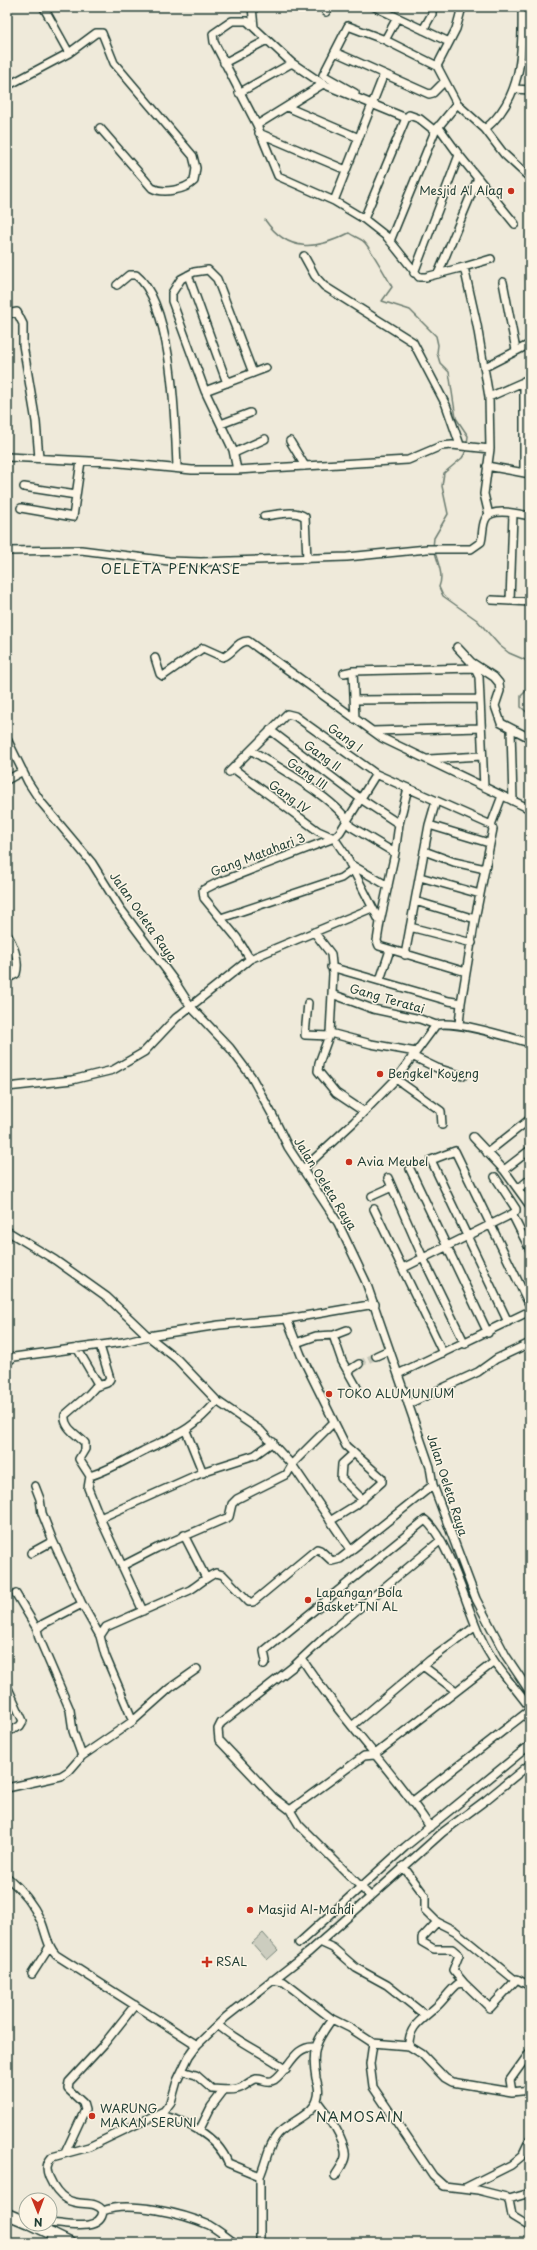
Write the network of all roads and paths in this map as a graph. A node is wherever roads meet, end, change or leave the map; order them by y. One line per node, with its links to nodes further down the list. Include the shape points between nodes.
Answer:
1 (252, 7): 8 (street)
2 (375, 7): 7 (street)
3 (432, 7): 9 (street, via 432,14)
4 (462, 7): 12 (street, via 459,22)
5 (522, 7): 22 (street, via 522,38)
6 (44, 8): 14 (street)
7 (397, 18): 9 (street); 11 (street)
8 (254, 27): 10 (street); 15 (street, via 247,21 235,20 214,32 214,42)
9 (423, 30): 12 (street)
10 (267, 40): 15 (street); 16 (street)
11 (384, 40): 13 (street, via 344,25); 17 (street)
12 (449, 42): 17 (street)
13 (334, 52): 18 (street); 25 (street, via 323,76)
14 (69, 53): 21 (street); 30 (street, via 96,33 102,33 114,63 193,156 196,168 194,181 176,189 158,191 152,188)
15 (224, 63): 24 (street)
16 (292, 63): 20 (street); 24 (street)
17 (437, 66): 19 (street)
18 (384, 74): 19 (street, via 429,94); 25 (street)
19 (444, 82): 26 (street)
20 (323, 84): 25 (street); 27 (street)
21 (7, 86)
22 (515, 89): 23 (street); 32 (street, via 502,114)
23 (530, 90)
24 (239, 93): 29 (street)
25 (373, 102): 28 (street); 34 (street)
26 (458, 104): 31 (street); 32 (street)
27 (287, 107): 29 (street); 34 (street)
28 (406, 118): 31 (street, via 410,115 415,116); 40 (street)
29 (257, 125): 33 (street)
30 (100, 128)
31 (436, 128): 35 (street); 42 (street)
32 (486, 129): 38 (street, via 504,154)
33 (259, 133): 36 (street); 39 (street, via 278,176)
34 (359, 138): 36 (street)
35 (459, 155): 37 (street); 46 (street)
36 (346, 170): 39 (street)
37 (478, 178): 41 (street); 47 (street)
38 (530, 178)
39 (334, 201): 40 (street)
40 (364, 219): 42 (street)
41 (515, 224)
42 (390, 240): 46 (street)
43 (304, 256): 66 (street, via 324,286 413,342 446,404)
44 (491, 259): 45 (street)
45 (464, 267): 47 (street); 55 (street)
46 (414, 273): 47 (street, via 422,278)
47 (438, 274)
48 (188, 275): 57 (street, via 208,270 217,279); 59 (street); 60 (street, via 176,285 172,301)
49 (503, 282): 54 (street)
50 (117, 285): 74 (street, via 129,275 136,275 147,286 154,299 166,347)
51 (7, 308): 52 (street)
52 (10, 314): 70 (street, via 20,314 22,320 23,345 36,422)
53 (530, 344): 54 (street)
54 (516, 350): 55 (street)
55 (485, 367): 61 (street)
56 (266, 368): 57 (street)
57 (253, 373): 59 (street)
58 (527, 380): 61 (street); 76 (street)
59 (227, 383): 60 (street)
60 (205, 392): 63 (street)
61 (489, 397): 67 (street)
62 (250, 413): 63 (street)
63 (221, 424): 68 (street)
64 (265, 439): 68 (street)
65 (290, 441): 72 (street)
66 (462, 445): 67 (street); 72 (street, via 441,446 408,460)
67 (490, 449): 73 (street)
68 (234, 453): 75 (street)
69 (7, 458): 70 (street)
70 (39, 458): 71 (street)
71 (81, 461): 74 (street); 78 (street)
72 (305, 466): 75 (street)
73 (487, 466): 76 (street); 81 (street, via 484,494)
74 (177, 467): 75 (street, via 192,470)
75 (237, 470)
76 (527, 473)
77 (24, 487): 78 (street)
78 (76, 495): 79 (street, via 73,517)
79 (21, 508)
80 (513, 514): 81 (street, via 500,512); 83 (street); 87 (street)
81 (489, 515): 85 (street, via 485,518 478,546 471,549 427,549)
82 (264, 516): 85 (street, via 290,513 302,514 305,517)
83 (530, 516)
84 (7, 551): 85 (street, via 81,550 187,562)
85 (307, 559)
86 (492, 600): 87 (street)
87 (510, 601): 88 (street)
88 (530, 602)
89 (457, 647): 91 (street)
90 (155, 658): 96 (street, via 163,676 203,648 223,657 242,642 248,641)
91 (473, 665): 92 (street); 94 (street, via 479,677); 99 (street, via 498,681 500,689 496,713 503,725)
92 (353, 671): 93 (street); 95 (street)
93 (344, 672)
94 (479, 699): 95 (street); 97 (street)
95 (356, 700): 96 (street)
96 (355, 719): 100 (street)
97 (480, 728): 100 (street); 104 (street)
98 (270, 730): 103 (street); 107 (street, Gang I, via 287,714 295,716); 112 (street, Gang II)
99 (511, 730): 101 (street); 114 (street)
100 (373, 732): 105 (street)
101 (530, 738)
102 (7, 739): 106 (street, Jalan Oeleta Raya)
103 (251, 750): 116 (street, Gang III, via 333,804); 120 (street, Gang IV, via 232,770 318,831)
104 (482, 756): 105 (street); 109 (street)
105 (429, 759): 109 (street)
106 (23, 771): 108 (street); 148 (street, Jalan Oeleta Raya, via 48,811 92,863 120,908 173,979)
107 (376, 774): 110 (street, Gang I); 112 (street)
108 (7, 780)
109 (484, 787): 111 (street)
110 (408, 788): 113 (street, Gang I); 117 (street)
111 (502, 796): 114 (street); 119 (street)
112 (361, 799): 116 (street); 117 (street, Gang II)
113 (436, 801): 118 (street); 119 (street, Gang I)
114 (513, 801): 115 (street)
115 (530, 809)
116 (348, 819): 120 (street); 123 (street, Gang III, via 350,826)
117 (399, 824): 123 (street)
118 (429, 825): 121 (street); 122 (street)
119 (491, 826): 121 (street, via 493,829)
120 (334, 838): 124 (street); 131 (street, Gang Matahari 3, via 205,888 202,892 204,898)
121 (489, 843): 125 (street)
122 (424, 851): 125 (street, via 454,862); 126 (street)
123 (395, 853): 127 (street)
124 (351, 867): 127 (street); 130 (street); 131 (street, via 340,878)
125 (485, 869): 128 (street)
126 (420, 877): 128 (street); 129 (street)
127 (388, 886): 133 (street)
128 (480, 894): 132 (street)
129 (415, 901): 132 (street); 134 (street)
130 (372, 908): 133 (street); 135 (street)
131 (221, 918): 140 (street, Gang Matahari 3)
132 (475, 919): 137 (street)
133 (380, 922): 138 (street, via 377,944)
134 (410, 927): 137 (street); 139 (street)
135 (314, 932): 140 (street); 141 (street, via 331,954)
136 (7, 934): 143 (street, via 16,954 18,968 16,974)
137 (472, 943): 142 (street)
138 (390, 950): 139 (street); 144 (street)
139 (405, 955): 142 (street)
140 (250, 958): 148 (street)
141 (331, 967): 144 (street); 145 (street)
142 (466, 972): 147 (street)
143 (7, 979)
144 (380, 980): 147 (street, via 448,1002)
145 (332, 994): 150 (street, Gang Teratai, via 373,1009 420,1019); 151 (street)
146 (308, 1003): 151 (street, via 305,1035)
147 (461, 1003): 149 (street)
148 (190, 1007): 156 (street, via 144,1052 113,1070 72,1080); 164 (street, Jalan Oeleta Raya, via 230,1048 251,1076)
149 (459, 1025): 150 (street, via 443,1023); 152 (street)
150 (436, 1026): 153 (street)
151 (329, 1034): 153 (street); 157 (street, via 319,1063 320,1074 336,1094)
152 (530, 1043)
153 (414, 1054): 154 (street, via 437,1068); 155 (street)
154 (463, 1076)
155 (396, 1079): 157 (street); 159 (street, via 441,1111)
156 (7, 1087)
157 (363, 1111): 164 (street)
158 (530, 1120): 162 (street)
159 (442, 1125)
160 (473, 1138): 162 (street)
161 (530, 1150): 165 (street)
162 (487, 1153): 165 (street)
163 (410, 1169): 178 (street)
164 (302, 1170): 182 (street, Jalan Oeleta Raya, via 338,1223 362,1271)
165 (504, 1170): 170 (street)
166 (388, 1178): 169 (street)
167 (495, 1178): 174 (street, via 516,1209)
168 (530, 1179): 170 (street)
169 (392, 1187): 171 (street); 180 (street)
170 (518, 1190): 172 (street)
171 (372, 1196)
172 (530, 1206)
173 (374, 1209): 181 (street)
174 (512, 1214): 175 (street); 179 (street)
175 (491, 1224): 177 (street); 177 (street, via 455,1151 431,1160); 183 (street)
176 (7, 1231): 190 (street, via 108,1297)
177 (468, 1235): 178 (street); 186 (street)
178 (446, 1247): 180 (street); 188 (street)
179 (530, 1250)
180 (423, 1258): 181 (street); 193 (street)
181 (402, 1268): 197 (street)
182 (374, 1304): 185 (street); 196 (street, Jalan Oeleta Raya)
183 (530, 1306)
184 (530, 1311): 186 (street)
185 (287, 1319): 190 (street, via 246,1321); 191 (street)
186 (508, 1322): 188 (street)
187 (347, 1330): 189 (street)
188 (489, 1332): 193 (street)
189 (334, 1335): 191 (street, via 316,1336); 201 (street)
190 (148, 1336): 194 (street); 205 (street, via 177,1359)
191 (296, 1343): 207 (street)
192 (530, 1343): 206 (street, via 496,1359 478,1372)
193 (465, 1344): 197 (street)
194 (100, 1346): 195 (street); 203 (street, via 110,1379 107,1383)
195 (78, 1348): 199 (street, via 14,1357); 203 (street, via 97,1381)
196 (389, 1350): 198 (street); 202 (street, Jalan Oeleta Raya)
197 (444, 1353): 202 (street)
198 (376, 1356)
199 (7, 1362)
200 (359, 1364): 201 (street)
201 (348, 1371): 204 (street)
202 (398, 1374): 206 (street, Jalan Oeleta Raya)
203 (95, 1387): 213 (street, via 64,1415 66,1424 85,1443 85,1449 79,1459)
204 (360, 1393)
205 (217, 1402): 208 (street); 209 (street, via 253,1425)
206 (408, 1404): 214 (street, Jalan Oeleta Raya, via 430,1467)
207 (333, 1423): 210 (street, via 346,1446); 211 (street)
208 (186, 1431): 212 (street); 213 (street, via 117,1466)
209 (273, 1442): 211 (street); 212 (street, via 255,1455)
210 (354, 1453): 216 (street, via 342,1464 341,1478); 216 (street, via 382,1478 382,1482)
211 (293, 1466): 218 (street); 219 (street, via 287,1474 272,1483 237,1499 232,1504 229,1517)
212 (203, 1473): 217 (street)
213 (90, 1476): 217 (street, via 88,1488)
214 (433, 1485): 222 (street); 239 (street, Jalan Oeleta Raya, via 476,1599 506,1656)
215 (35, 1486): 221 (street)
216 (363, 1500): 218 (street)
217 (100, 1518): 224 (street)
218 (330, 1521): 222 (street)
219 (184, 1535): 224 (street); 225 (street)
220 (441, 1540): 229 (street); 232 (street); 234 (street, via 426,1520 423,1520 264,1651)
221 (53, 1541): 223 (street); 227 (street)
222 (350, 1551): 225 (street, via 335,1561 317,1550 252,1603 220,1574)
223 (31, 1553)
224 (122, 1566): 228 (street)
225 (206, 1578): 228 (street, via 190,1590)
226 (16, 1594): 230 (street)
227 (82, 1604): 230 (street); 231 (street)
228 (143, 1611): 231 (street, via 106,1627)
229 (476, 1626): 233 (street); 235 (street)
230 (37, 1629): 246 (street, via 70,1710 73,1731)
231 (100, 1636): 241 (street, via 105,1655)
232 (302, 1659): 242 (street, via 321,1689); 250 (street, via 221,1723 218,1736 273,1797)
233 (494, 1662): 238 (street); 240 (street)
234 (264, 1665)
235 (423, 1666): 238 (street); 242 (street)
236 (197, 1669): 241 (street, via 170,1688)
237 (7, 1686): 243 (street, via 24,1721 20,1726)
238 (456, 1691): 245 (street)
239 (530, 1692)
240 (530, 1709): 249 (street)
241 (133, 1721): 246 (street)
242 (352, 1726): 245 (street)
243 (7, 1732)
244 (530, 1746): 251 (street)
245 (374, 1755): 249 (street); 250 (street, via 364,1756)
246 (82, 1756): 248 (street, via 61,1776)
247 (530, 1764): 252 (street)
248 (7, 1788)
249 (413, 1801): 251 (street)
250 (290, 1810): 254 (street, via 299,1825)
251 (430, 1827): 254 (street)
252 (403, 1866): 255 (street); 256 (street, via 425,1896 425,1910)
253 (7, 1876): 259 (street, via 34,1908 46,1930)
254 (360, 1886): 255 (street); 258 (street)
255 (370, 1896): 257 (street)
256 (437, 1922): 262 (street, via 455,1931); 263 (street, via 422,1938 422,1942 434,1949 452,1949 459,1955 453,1970)
257 (320, 1942): 261 (street); 266 (street, via 333,1948 356,1968 387,1985)
258 (299, 1943)
259 (50, 1946): 260 (street); 265 (street, via 56,1955 72,1966)
260 (32, 1974)
261 (272, 1980): 267 (street, via 284,1982); 268 (street)
262 (515, 1980): 263 (street, via 492,2008); 264 (street, via 520,1979)
263 (464, 1983): 266 (street, via 458,1984)
264 (530, 1986)
265 (136, 2005): 270 (street); 283 (street, via 69,2082 68,2089 83,2103 85,2110)
266 (425, 2015): 271 (street, via 411,2031)
267 (332, 2019): 269 (street); 272 (street)
268 (218, 2025): 270 (street); 274 (street, via 242,2044)
269 (373, 2043): 271 (street); 286 (street, via 370,2064 376,2093 438,2182 444,2186)
270 (197, 2045): 275 (street)
271 (407, 2045): 278 (street, via 422,2054 452,2082)
272 (315, 2047): 274 (street, via 307,2046 300,2050); 279 (street, via 313,2064 319,2091)
273 (530, 2052): 278 (street, via 510,2080)
274 (286, 2069): 276 (street, via 270,2082 258,2079 236,2089)
275 (182, 2071): 276 (street, via 196,2075 212,2089); 280 (street, via 171,2102)
276 (224, 2090): 281 (street, via 211,2107)
277 (530, 2090): 278 (street)
278 (512, 2092)
279 (317, 2101): 284 (street, via 278,2134); 285 (street, via 346,2151 344,2161)
280 (158, 2115): 281 (street, via 177,2118); 283 (street, via 89,2147)
281 (199, 2131): 284 (street, via 220,2148 228,2163)
282 (530, 2139): 286 (street, via 522,2156 511,2165)
283 (66, 2153): 289 (street, via 55,2155 47,2166 56,2189 68,2201 96,2206)
284 (260, 2176): 299 (street)
285 (335, 2176)
286 (465, 2188): 288 (street)
287 (530, 2193): 288 (street)
288 (508, 2198): 292 (street, via 512,2216)
289 (103, 2212): 293 (street, via 103,2217 96,2224); 298 (street, via 112,2207 161,2210 210,2226)
290 (7, 2214): 291 (highway)
291 (18, 2218)
292 (530, 2227)
293 (58, 2228)
294 (50, 2232): 296 (street)
295 (56, 2232): 297 (highway)
296 (49, 2243)
297 (70, 2243)
298 (235, 2243)
299 (260, 2243)

